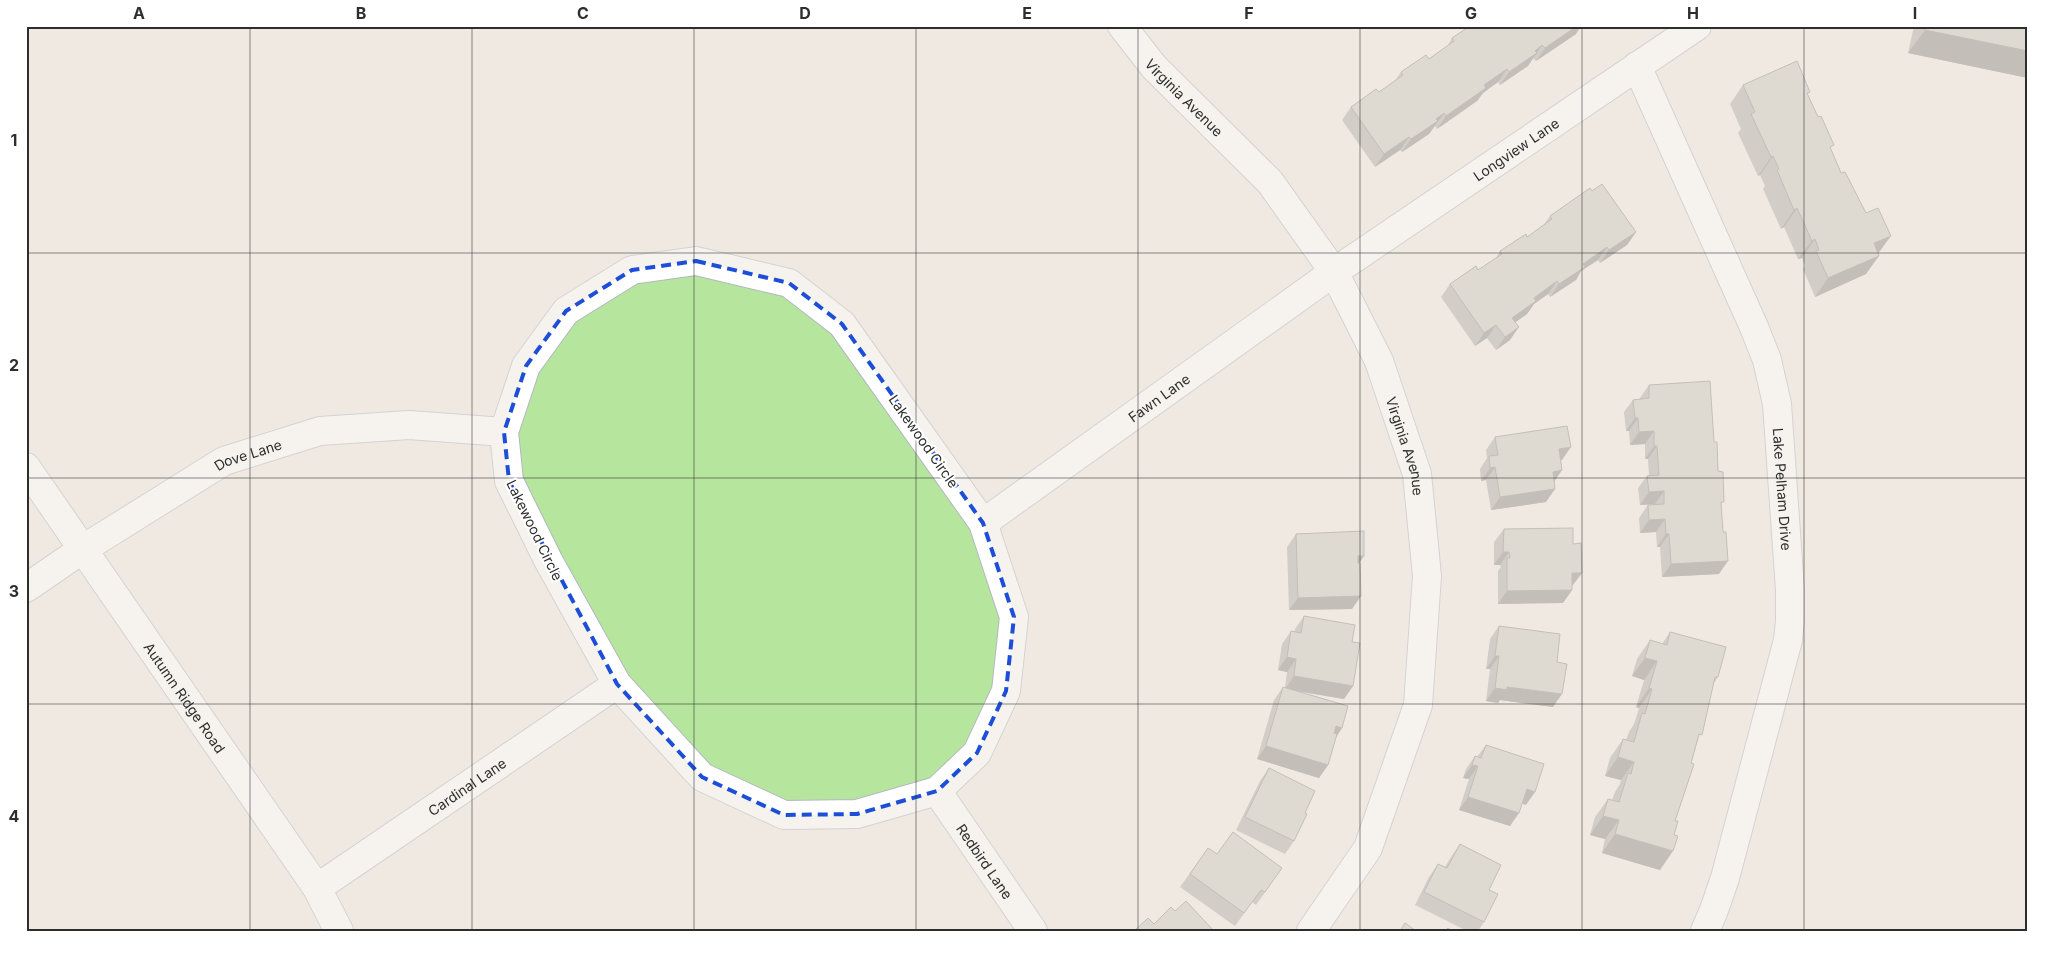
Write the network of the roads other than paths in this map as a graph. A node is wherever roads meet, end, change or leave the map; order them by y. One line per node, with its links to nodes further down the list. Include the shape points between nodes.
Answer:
1 (1122, 26): 4 (street, Virginia Avenue, via 1154,67 1270,182)
2 (1697, 26): 3 (street, Longview Lane)
3 (1637, 66): 4 (street, Longview Lane); 16 (street, Lake Pelham Drive, via 1754,327 1767,360 1777,404 1790,590 1788,640 1725,878)
4 (1334, 272): 7 (street, Fawn Lane); 15 (street, Virginia Avenue, via 1380,361 1418,474 1427,576 1418,705 1368,848)
5 (504, 432): 7 (street, Lakewood Circle, via 526,366 566,311 632,270 696,262 789,282 842,324); 8 (street, Dove Lane, via 409,425 320,430 224,461); 10 (street, Lakewood Circle, via 509,481 548,560)
6 (26, 467): 8 (street, Autumn Ridge Road)
7 (983, 523): 11 (street, Lakewood Circle, via 1014,617 1006,691 977,753)
8 (83, 549): 9 (street, Dove Lane); 12 (street, Autumn Ridge Road)
9 (26, 588)
10 (617, 684): 11 (street, Lakewood Circle, via 702,777 784,815 857,814); 12 (street, Cardinal Lane)
11 (937, 791): 14 (street, Redbird Lane)
12 (317, 888): 13 (street, Autumn Ridge Road)
13 (339, 931)
14 (1033, 931)
15 (1311, 931)
16 (1705, 931)

